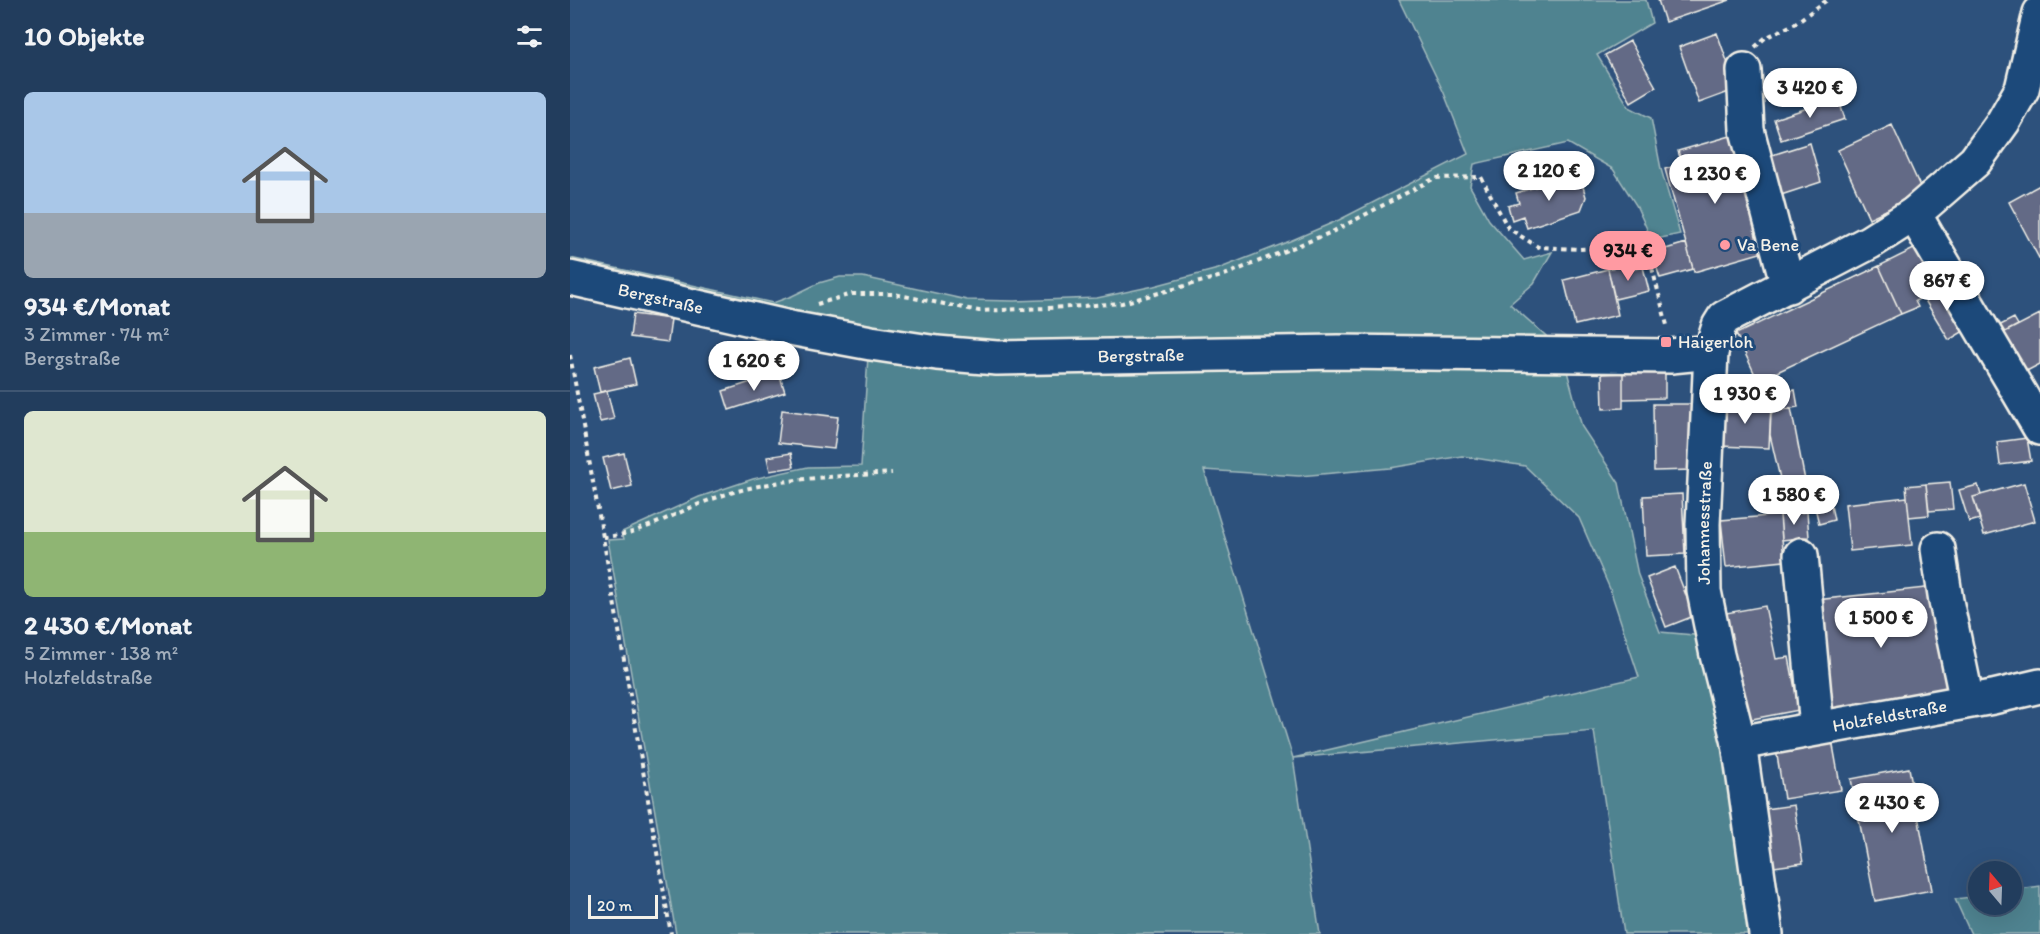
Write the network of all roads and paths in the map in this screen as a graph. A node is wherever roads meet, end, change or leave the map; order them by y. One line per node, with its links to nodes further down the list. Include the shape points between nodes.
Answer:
1 (1827, 0): 3 (path, via 1794,24 1765,38 1751,51)
2 (2040, 13): 4 (street, Johannesstraße, via 2022,89 2003,122 1975,161)
3 (1744, 70): 6 (street, via 1747,130)
4 (1914, 214): 6 (street, Johannesstraße); 11 (street)
5 (574, 279): 7 (street, Bergstraße)
6 (1788, 286): 8 (street, Johannesstraße, via 1724,318)
7 (795, 329): 10 (street, Bergstraße, via 871,344 997,358 1338,352); 10 (path, via 805,310 852,294 894,294 980,311 1122,303 1222,276 1332,232 1435,178 1481,177 1508,228 1538,247 1646,246 1668,330)
8 (1711, 352): 10 (street, Bergstraße); 19 (street, Johannesstraße, via 1704,591)
9 (570, 355): 13 (path)
10 (1667, 356)
11 (2040, 428)
12 (892, 473): 13 (path, via 767,483 707,501 631,533)
13 (603, 537): 20 (path)
14 (1938, 549): 17 (street)
15 (1801, 555): 18 (street)
16 (2040, 686): 17 (street, Holzfeldstraße)
17 (1967, 701): 18 (street, Holzfeldstraße)
18 (1817, 728): 19 (street, Holzfeldstraße)
19 (1739, 743): 21 (street, Johannesstraße)
20 (671, 934)
21 (1766, 934)

